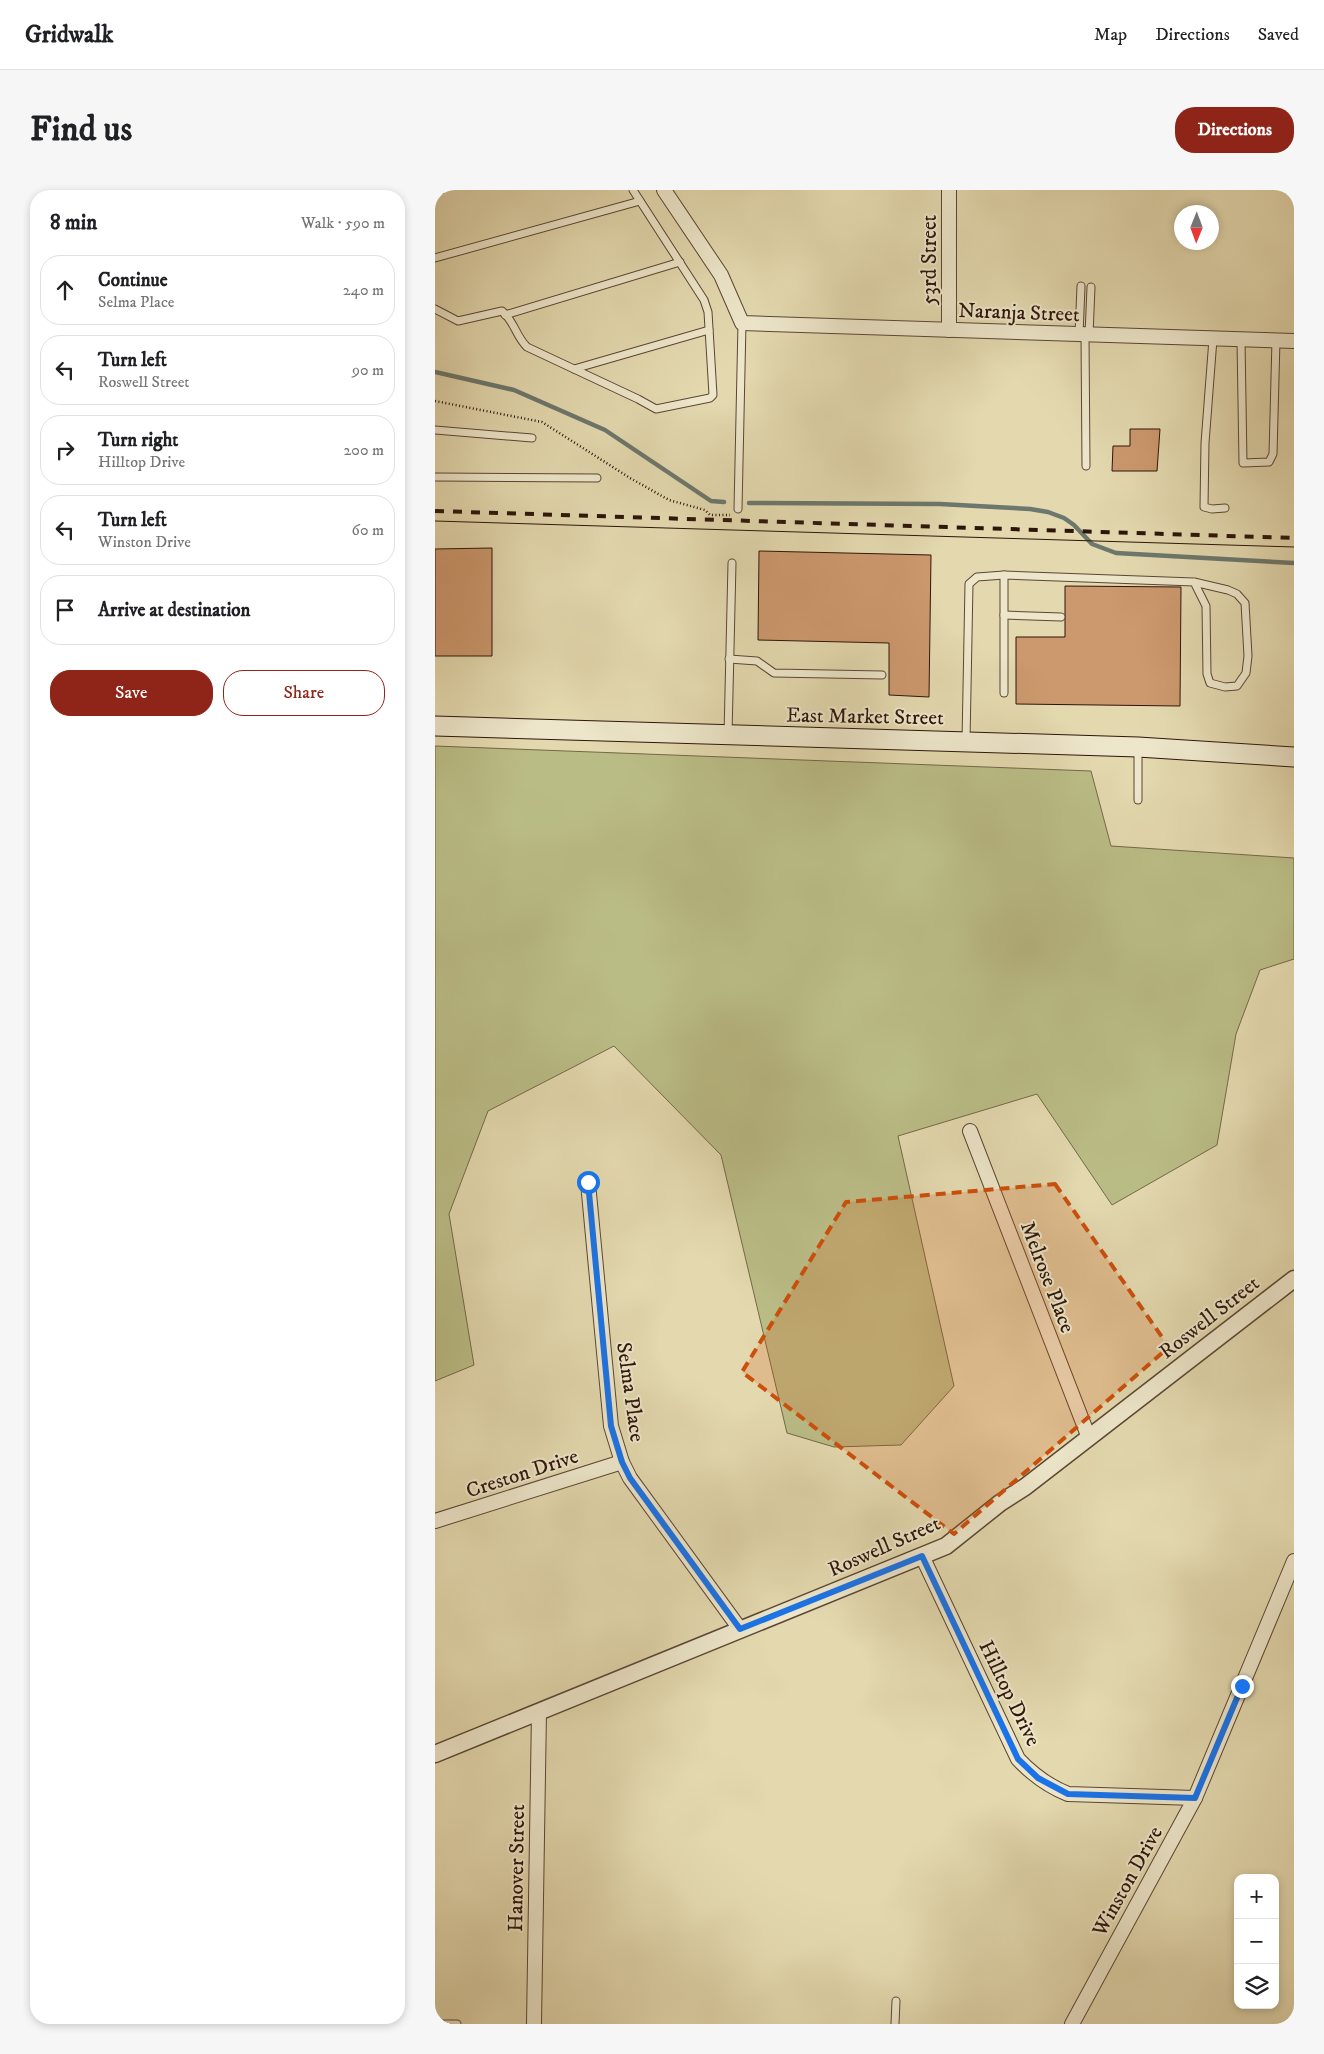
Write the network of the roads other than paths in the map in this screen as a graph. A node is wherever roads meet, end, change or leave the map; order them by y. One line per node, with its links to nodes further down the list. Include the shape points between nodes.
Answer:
1 (441, 190): 5 (lane)
2 (633, 190): 6 (lane)
3 (664, 190): 13 (street, via 721,275)
4 (949, 190): 15 (street, 53rd Street)
5 (435, 192)
6 (640, 201): 7 (lane); 8 (lane)
7 (435, 258)
8 (680, 262): 12 (lane); 14 (lane, via 704,300)
9 (1081, 286): 16 (lane)
10 (1091, 287): 16 (lane)
11 (435, 309): 12 (lane, via 457,321 502,311)
12 (505, 315): 21 (lane, via 511,319 520,341 527,347)
13 (741, 323): 15 (street, Naranja Street); 28 (lane)
14 (709, 330): 21 (lane); 21 (lane, via 713,395 710,398 656,409)
15 (949, 330): 16 (street, Naranja Street)
16 (1085, 335): 17 (street, Naranja Street); 24 (lane)
17 (1213, 339): 18 (street, Naranja Street); 27 (lane, via 1204,507)
18 (1241, 340): 19 (street, Naranja Street); 19 (lane, via 1243,463 1269,462 1273,454)
19 (1275, 340): 20 (street, Naranja Street)
20 (1294, 341)
21 (574, 369)
22 (435, 430): 23 (lane)
23 (532, 438)
24 (1086, 466)
25 (435, 477): 26 (lane)
26 (597, 478)
27 (1225, 508)
28 (738, 509)
29 (732, 563): 34 (lane)
30 (1004, 575): 31 (lane); 32 (lane); 39 (lane, via 977,577 969,584)
31 (1194, 582): 31 (lane, via 1206,606 1207,674 1210,683 1237,686 1247,673 1245,603 1228,590)
32 (1005, 615): 33 (lane); 36 (lane)
33 (1061, 617)
34 (729, 659): 35 (lane, via 757,661 774,673); 38 (lane)
35 (882, 675)
36 (1004, 693)
37 (435, 726): 38 (main road, East Market Street)
38 (728, 735): 39 (main road, East Market Street)
39 (966, 741): 40 (main road, East Market Street)
40 (1138, 746): 41 (main road, East Market Street); 42 (lane)
41 (1294, 757)
42 (1138, 800)
43 (970, 1131): 46 (street, Melrose Place)
44 (588, 1182): 47 (street, Selma Place, via 611,1426)
45 (1294, 1279): 46 (street, Roswell Street)
46 (1089, 1438): 49 (street, Roswell Street, via 946,1546)
47 (622, 1462): 48 (street, Creston Drive); 51 (street, Selma Place, via 630,1478)
48 (435, 1521)
49 (922, 1556): 51 (street, Roswell Street); 54 (street, Hilltop Drive, via 1018,1759 1027,1769 1068,1794)
50 (1294, 1561): 54 (street, Winston Drive)
51 (740, 1629): 52 (street, Roswell Street)
52 (539, 1712): 53 (street, Roswell Street); 58 (street, Hanover Street)
53 (435, 1754)
54 (1195, 1798): 60 (street, Winston Drive)
55 (896, 2001): 59 (lane)
56 (435, 2024): 57 (lane)
57 (457, 2024)
58 (534, 2024)
59 (895, 2024)
60 (1071, 2024)

